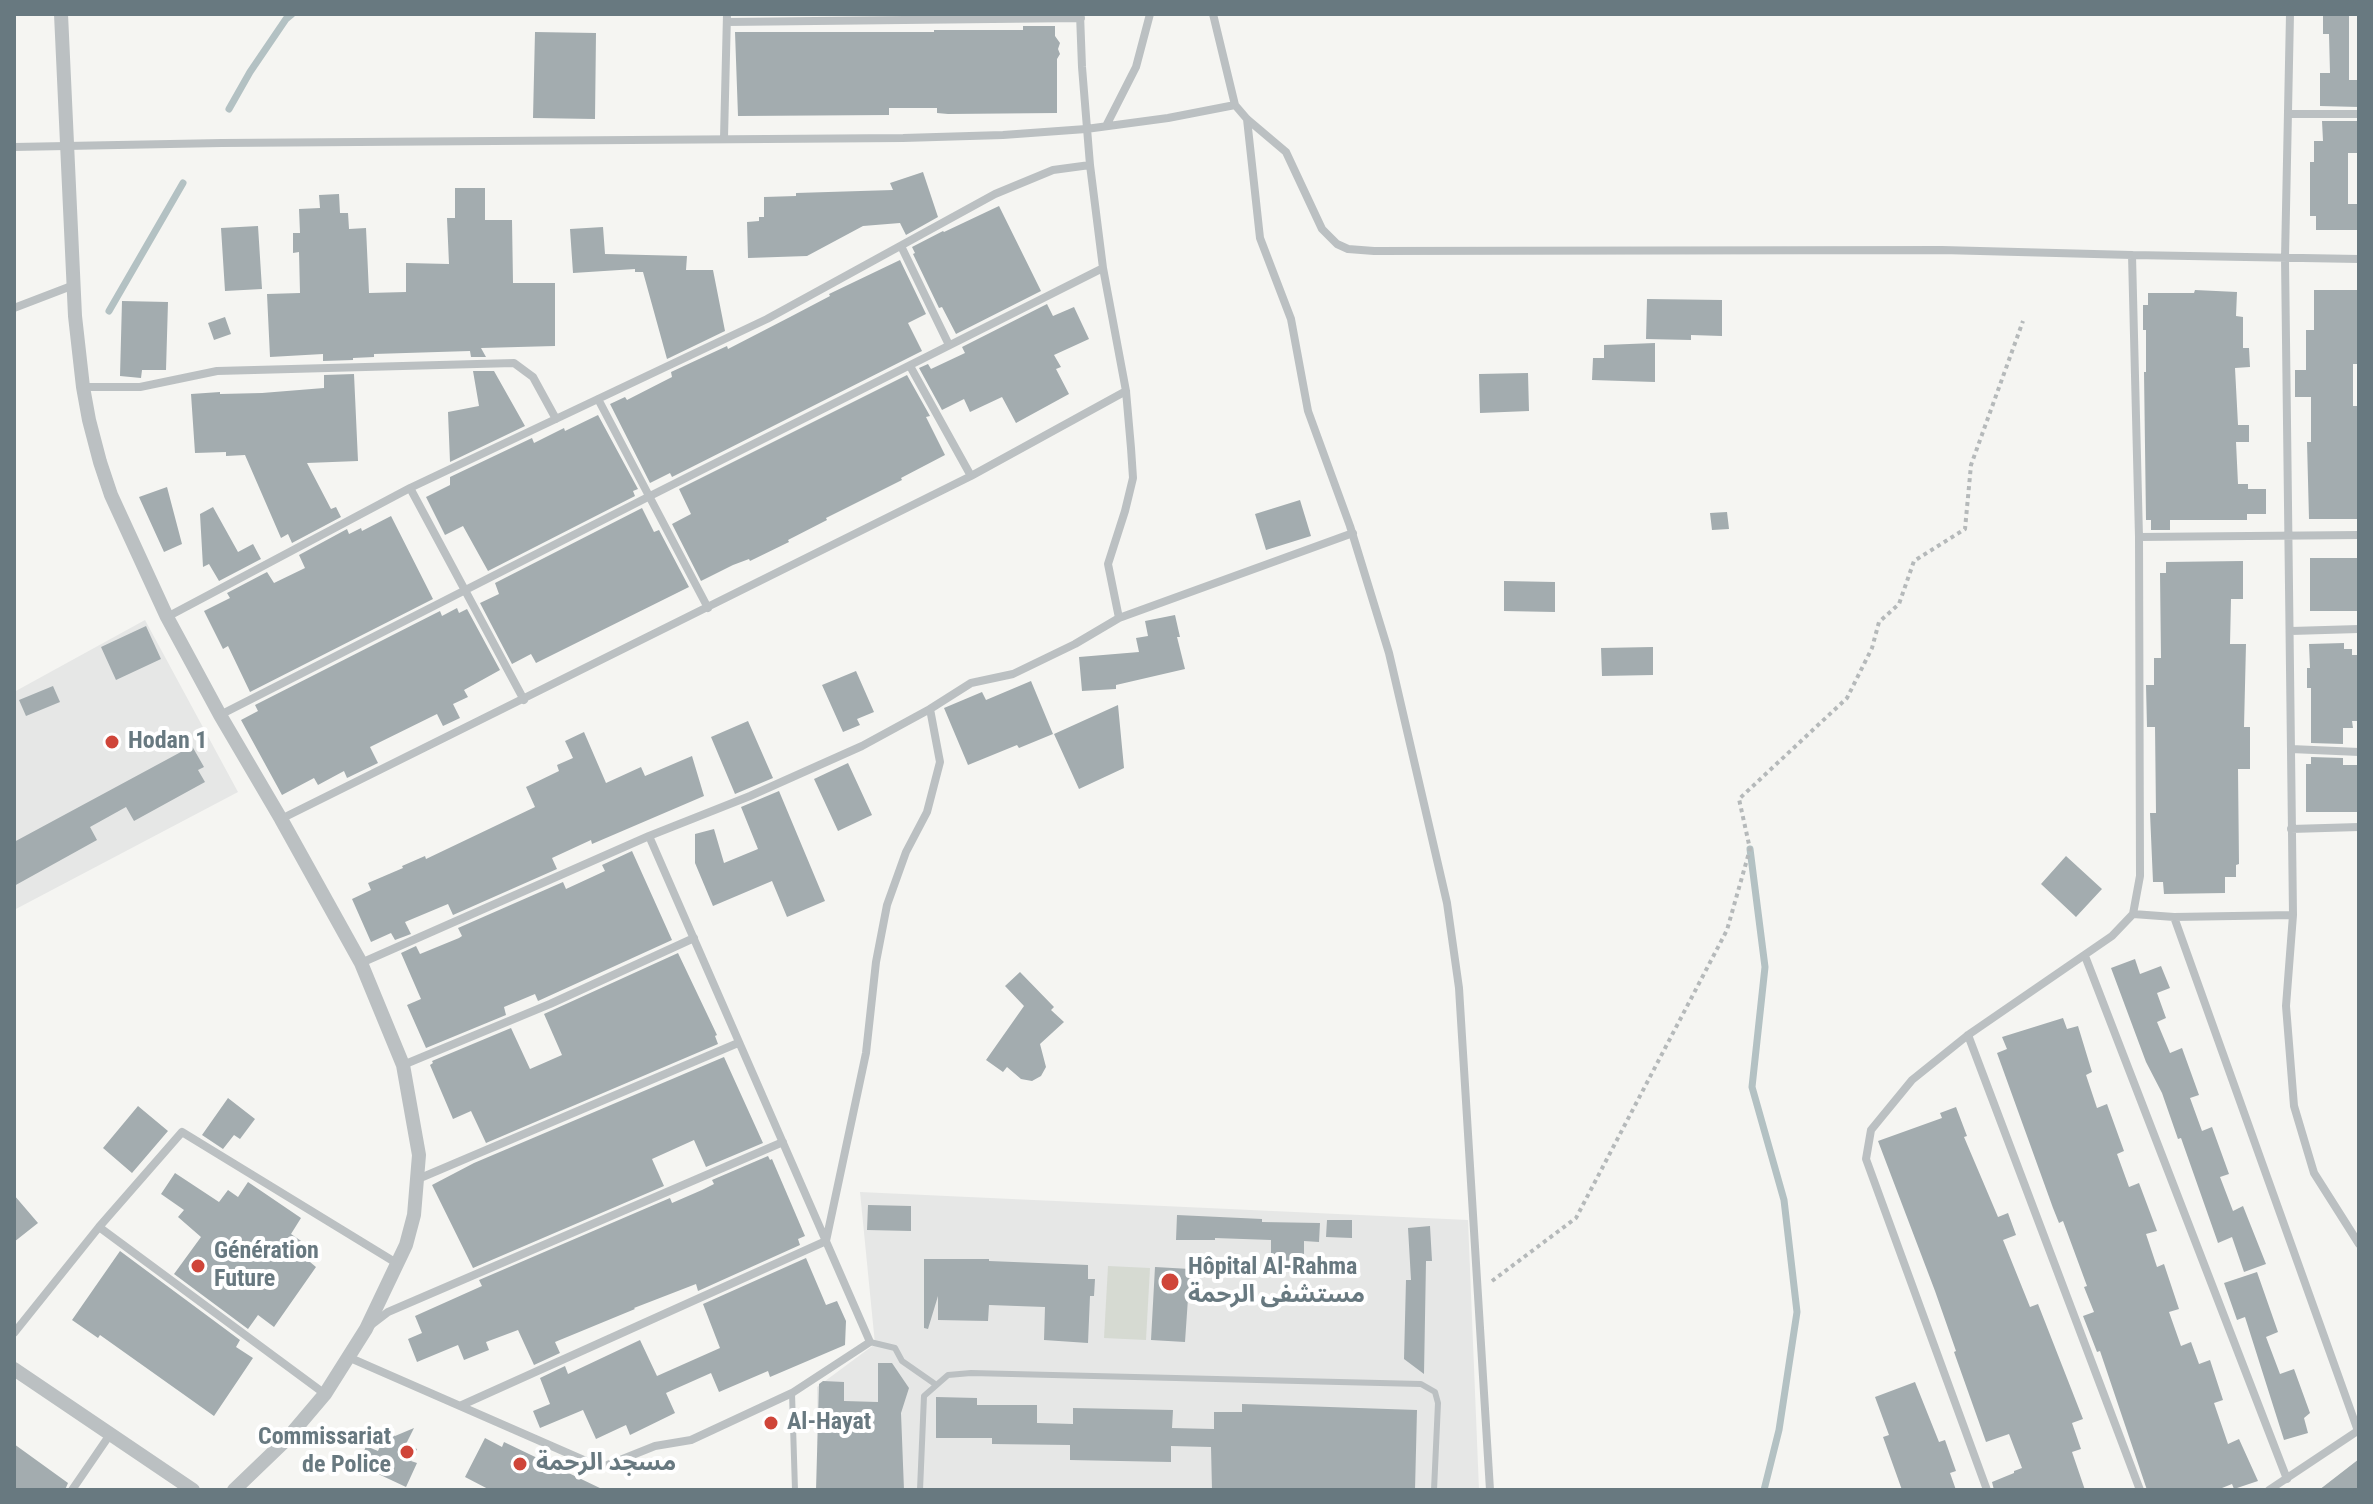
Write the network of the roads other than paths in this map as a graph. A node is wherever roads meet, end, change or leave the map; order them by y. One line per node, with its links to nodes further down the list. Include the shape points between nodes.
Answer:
1 (61, 14): 14 (street)
2 (1150, 14): 11 (street, via 1136,67)
3 (1213, 14): 7 (street)
4 (2290, 14): 8 (street)
5 (1081, 16): 6 (street); 12 (street)
6 (727, 18): 13 (street)
7 (1235, 105): 10 (street); 11 (street)
8 (2288, 114): 9 (street); 19 (street)
9 (2359, 114)
10 (1247, 119): 18 (street, via 1286,152 1322,229 1348,249); 33 (street, via 1260,238 1291,319 1308,411)
11 (1106, 126): 12 (street)
12 (1086, 129): 13 (street, via 903,138); 16 (street)
13 (724, 138): 14 (street)
14 (65, 145): 15 (street); 22 (street)
15 (14, 147)
16 (1090, 165): 17 (street, via 1053,170 995,194); 21 (street)
17 (901, 246): 24 (street); 28 (street, via 767,319)
18 (2132, 255): 19 (street); 36 (street)
19 (2285, 258): 20 (street); 35 (street)
20 (2359, 259)
21 (1103, 268): 24 (street); 27 (street)
22 (74, 285): 23 (street); 26 (street)
23 (15, 307)
24 (949, 345): 25 (street)
25 (910, 366): 30 (street); 32 (street)
26 (83, 387): 29 (street, via 140,387 217,371 514,363 533,377); 39 (street, via 111,495)
27 (1126, 391): 30 (street); 40 (street, via 1133,478 1108,564)
28 (598, 399): 29 (street); 32 (street)
29 (556, 419): 31 (street)
30 (971, 476): 38 (street)
31 (410, 488): 37 (street); 39 (street)
32 (650, 496): 37 (street); 38 (street)
33 (1353, 533): 40 (street); 85 (street, via 1389,653 1447,903 1459,988)
34 (2359, 535): 35 (street)
35 (2290, 536): 36 (street); 42 (street)
36 (2139, 537): 52 (street, via 2140,876)
37 (466, 589): 43 (street); 45 (street)
38 (708, 608): 43 (street)
39 (167, 617): 45 (street)
40 (1119, 618): 44 (street, via 1013,674 971,683)
41 (2359, 629): 42 (street)
42 (2291, 631): 46 (street)
43 (524, 700): 48 (street)
44 (930, 709): 51 (street, via 862,746); 64 (street, via 940,762 927,812 887,905 866,1053)
45 (220, 715): 48 (street)
46 (2291, 749): 47 (street); 50 (street)
47 (2359, 752)
48 (281, 819): 57 (street)
49 (2359, 827): 50 (street)
50 (2291, 829): 53 (street)
51 (649, 836): 55 (street); 57 (street)
52 (2133, 914): 54 (street); 56 (street)
53 (2293, 915): 54 (street); 65 (street, via 2286,1006 2294,1106 2314,1173)
54 (2174, 917): 76 (street)
55 (694, 938): 59 (street); 60 (street)
56 (2085, 956): 58 (street); 78 (street)
57 (361, 963): 60 (street)
58 (1968, 1035): 86 (street, via 1912,1080 1871,1130 1866,1159); 87 (street)
59 (738, 1043): 61 (street); 62 (street)
60 (403, 1065): 62 (street, via 419,1155)
61 (783, 1142): 64 (street); 67 (street, via 388,1312)
62 (418, 1179): 66 (street, via 414,1215)
63 (99, 1227): 66 (street, via 182,1132); 68 (street); 74 (street)
64 (826, 1241): 69 (street); 75 (street)
65 (2359, 1244)
66 (398, 1264): 67 (street)
67 (366, 1329): 70 (street)
68 (14, 1333)
69 (870, 1342): 72 (lane, via 895,1348 902,1361); 73 (street)
70 (348, 1357): 74 (street); 75 (street)
71 (14, 1369): 77 (street)
72 (935, 1384): 83 (lane, via 924,1396); 84 (lane, via 948,1375 971,1373 1421,1384 1435,1392 1438,1403)
73 (792, 1393): 75 (street, via 691,1440 655,1446 605,1466); 82 (lane)
74 (325, 1394): 81 (street)
75 (462, 1405)
76 (2358, 1431): 78 (street)
77 (111, 1433): 79 (street); 80 (street)
78 (2287, 1479): 88 (street)
79 (72, 1490)
80 (193, 1490)
81 (234, 1490)
82 (795, 1490)
83 (920, 1490)
84 (1434, 1490)
85 (1490, 1490)
86 (1987, 1490)
87 (2140, 1490)
88 (2269, 1490)

